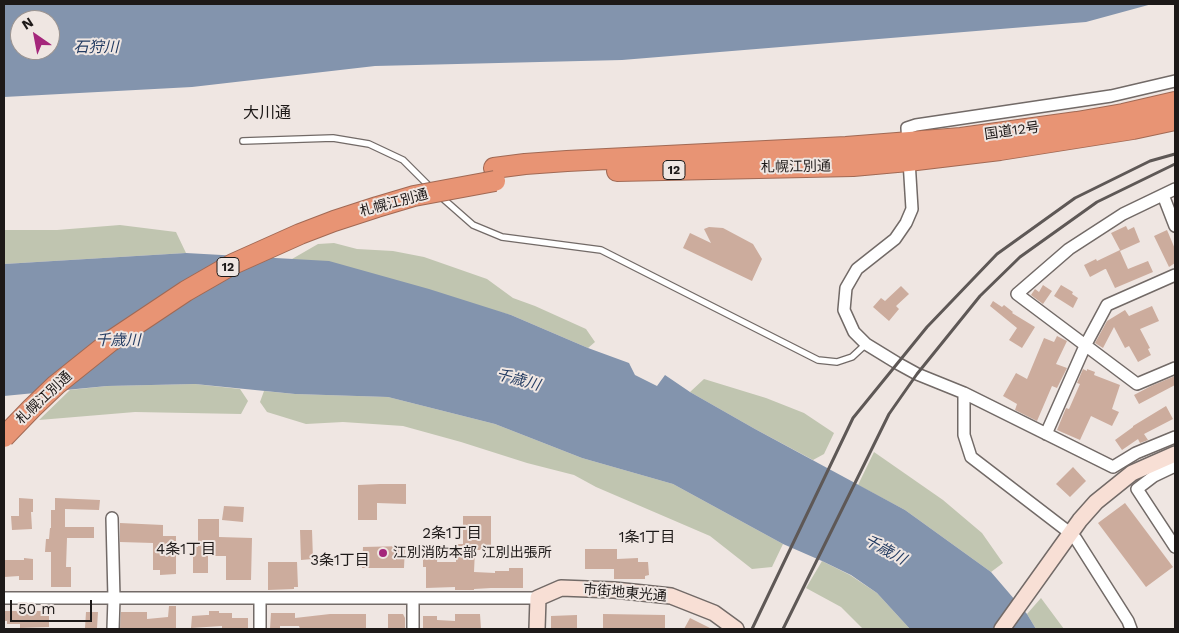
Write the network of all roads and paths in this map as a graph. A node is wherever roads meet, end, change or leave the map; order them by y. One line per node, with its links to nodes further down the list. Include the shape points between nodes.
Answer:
1 (1175, 81): 6 (street, via 1111,96 916,124 907,128)
2 (1175, 102): 6 (highway, 国道12号 / 12, via 1123,114 961,138)
3 (1175, 120): 6 (highway, 国道12号 / 12, via 968,155)
4 (243, 141): 13 (lane, via 333,138 370,144 403,160 474,225 502,237 601,250 818,360 837,362 852,357)
5 (846, 147): 6 (highway, 国道12号 / 12); 8 (highway, 札幌江別通 / 12, via 525,164)
6 (909, 152): 7 (highway, 国道12号 / 12); 13 (street, via 912,209 906,223 895,239 858,269 846,288 844,310 854,332)
7 (853, 166): 8 (highway, 札幌江別通 / 12)
8 (494, 175): 17 (highway, 札幌江別通 / 12, via 447,177 369,195 297,221 240,247 172,285 104,331); 19 (highway, 札幌江別通 / 12, bridge, via 377,206 300,234 233,264 111,341 56,385)
9 (1175, 189): 10 (street)
10 (1163, 195): 11 (street); 14 (street, via 1123,214 1069,249 1017,294)
11 (1175, 226)
12 (1175, 275): 14 (street, via 1107,305)
13 (866, 344): 16 (street, via 918,374)
14 (1086, 346): 15 (street, via 1137,384); 18 (street)
15 (1175, 368)
16 (964, 393): 18 (street); 24 (street, via 964,435 971,457)
17 (4, 419)
18 (1046, 434): 20 (street, via 1113,467 1136,453)
19 (4, 437)
20 (1175, 437)
21 (1175, 454): 24 (street, via 1132,473 1096,502)
22 (1175, 466): 25 (street, via 1137,489)
23 (112, 518): 27 (street)
24 (1070, 533): 36 (street); 37 (street)
25 (1175, 546)
26 (4, 598): 27 (street)
27 (114, 598): 28 (street); 31 (street)
28 (260, 598): 29 (street); 32 (street)
29 (413, 598): 30 (street); 33 (street)
30 (538, 598): 34 (street); 35 (street, 市街地東光通, via 561,588 671,596 714,613)
31 (113, 629)
32 (260, 629)
33 (413, 629)
34 (537, 629)
35 (736, 629)
36 (1002, 629)
37 (1131, 629)

